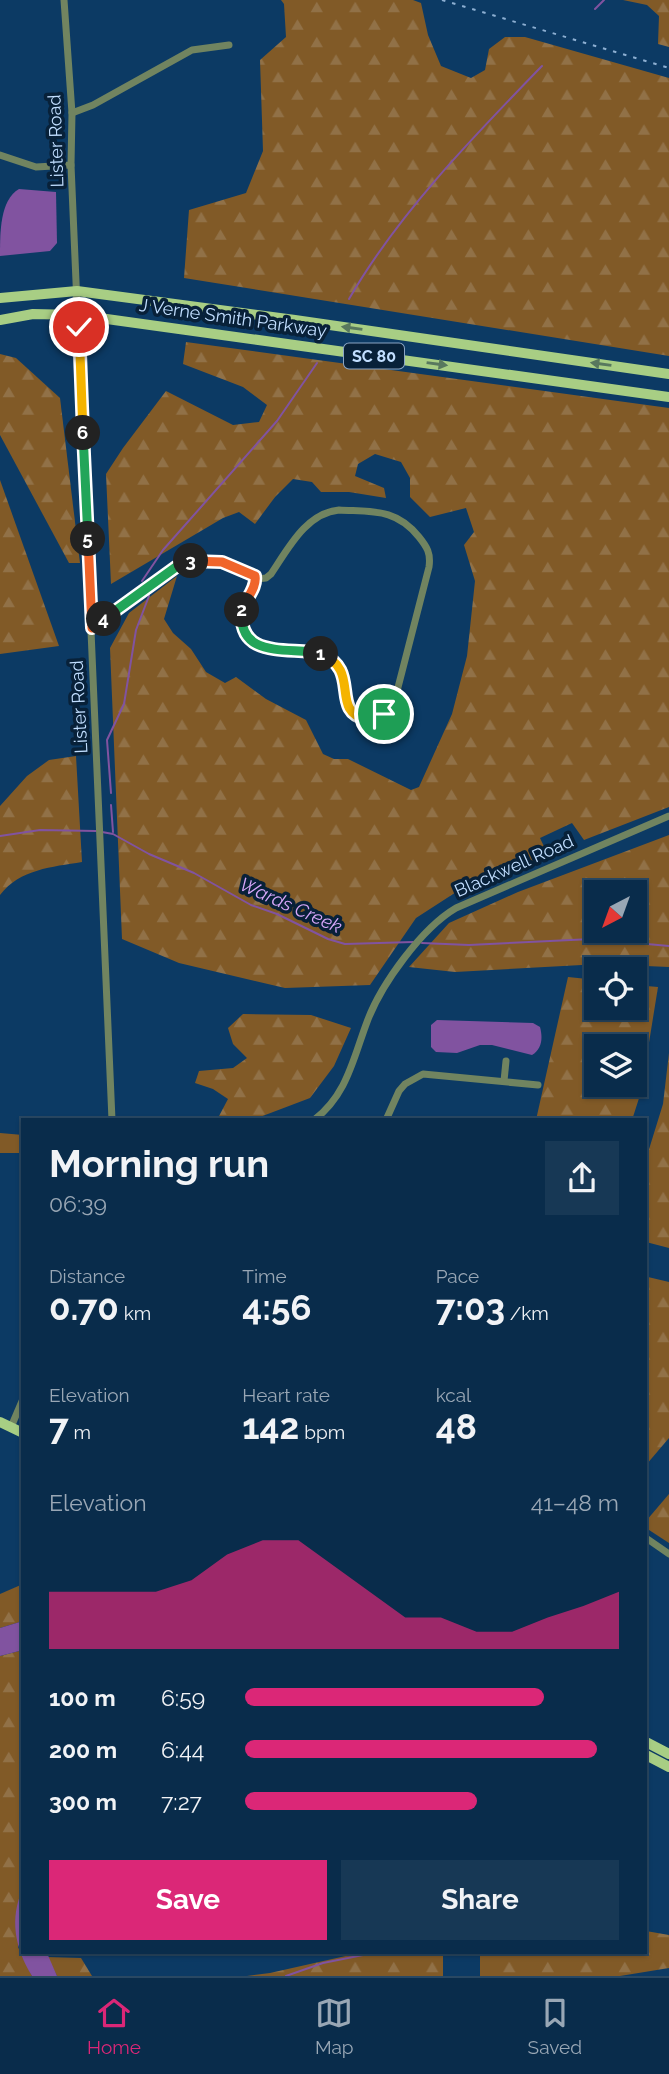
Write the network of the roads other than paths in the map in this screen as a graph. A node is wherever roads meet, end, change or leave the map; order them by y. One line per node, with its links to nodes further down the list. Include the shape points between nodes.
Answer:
1 (64, 0): 3 (street, Lister Road)
2 (229, 45): 3 (street, via 192,50)
3 (72, 113): 5 (street, Lister Road)
4 (0, 155): 5 (street, via 36,167)
5 (71, 165): 6 (street, Lister Road)
6 (77, 291): 7 (main road, J Verne Smith Parkway / SC 80); 8 (street, Lister Road); 10 (main road, J Verne Smith Parkway / SC 80, one-way to 6)
7 (0, 299)
8 (78, 315): 9 (main road, J Verne Smith Parkway / SC 80, via 33,314); 11 (main road, J Verne Smith Parkway / SC 80, one-way to 11); 13 (street, Lister Road)
9 (0, 320)
10 (669, 374)
11 (669, 397)
12 (256, 579): 12 (street, via 271,574 309,523 322,513 381,513 411,526 427,547 430,560 389,710 372,719 351,712 342,671 326,656 268,649 254,642 244,629 242,614); 13 (street, via 222,562 184,563)
13 (92, 628): 18 (street, Lister Road)
14 (669, 816): 19 (street, Blackwell Road, via 456,908 438,920 387,982 340,1093)
15 (506, 1061): 16 (street)
16 (504, 1082): 17 (street); 20 (street, via 423,1074 398,1091)
17 (538, 1085)
18 (112, 1118)
19 (317, 1118)
20 (387, 1118)
21 (21, 1402): 22 (street)
22 (5, 1424): 23 (main road)
23 (21, 1432)
24 (647, 1539): 25 (street)
25 (669, 1554)
26 (647, 1743): 27 (main road)
27 (669, 1754)
28 (647, 1756): 29 (main road)
29 (669, 1767)

